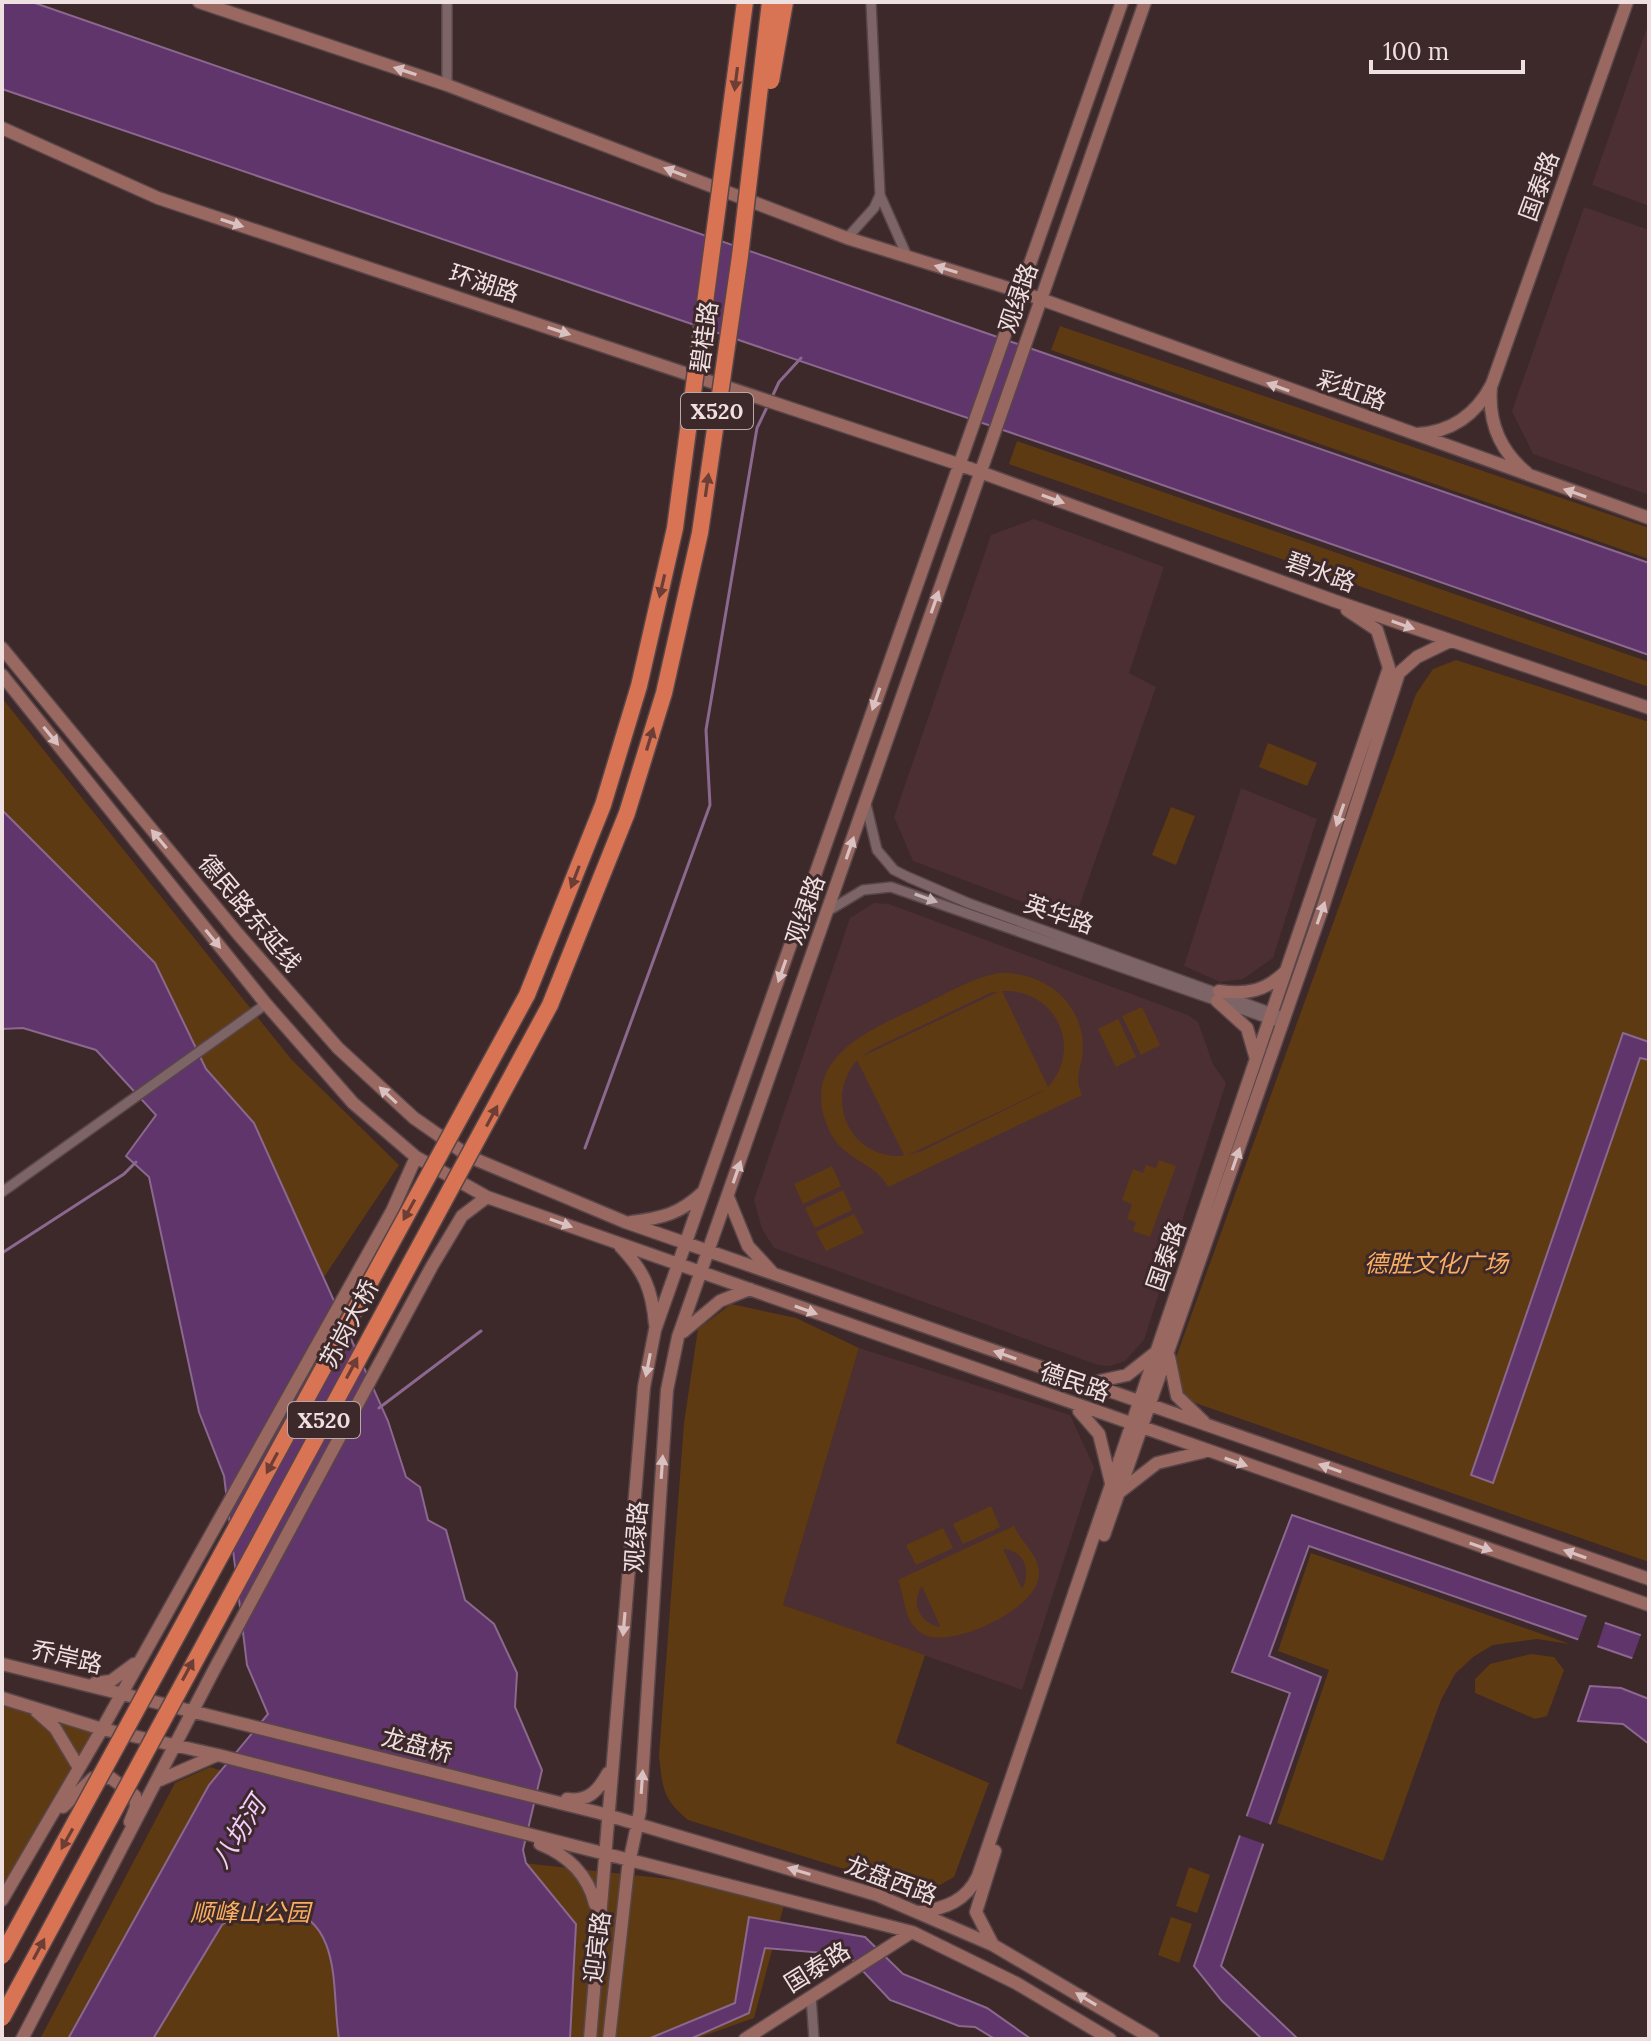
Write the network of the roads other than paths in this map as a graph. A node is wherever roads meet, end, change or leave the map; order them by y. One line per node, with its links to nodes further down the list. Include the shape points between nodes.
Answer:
1 (199, 2): 10 (street, one-way to 1)
2 (447, 2): 10 (street)
3 (745, 2): 30 (highway, 碧桂路 / X520, one-way to 30, bridge, via 675,528 639,686)
4 (770, 2): 15 (highway, 碧桂路 / X520, bridge)
5 (785, 2): 15 (highway, bridge)
6 (871, 2): 12 (street)
7 (1122, 2): 16 (street, 观绿路)
8 (1145, 2): 17 (street, 观绿路)
9 (1627, 2): 18 (street, 国泰路)
10 (447, 85): 13 (street, one-way to 10)
11 (6, 132): 20 (street, 环湖路, one-way to 20, via 158,198)
12 (880, 195): 13 (street); 14 (street)
13 (847, 238): 14 (street)
14 (907, 256): 16 (street, one-way to 14)
15 (736, 280): 31 (highway, 碧桂路 / X520, one-way to 15, bridge, via 664,693 700,533)
16 (1021, 292): 17 (street, 彩虹路); 20 (street, 观绿路)
17 (1041, 300): 19 (street, 彩虹路, one-way to 17); 21 (street, 观绿路)
18 (1492, 384): 19 (street, 国泰路, via 1478,407 1457,424 1431,433); 22 (street, 国泰路, via 1491,413 1500,441 1516,464)
19 (1405, 433): 22 (street, 彩虹路)
20 (958, 464): 21 (street, 碧水路); 39 (street, 观绿路, one-way to 39)
21 (980, 473): 24 (street, 碧水路, one-way to 24); 29 (street, 观绿路, one-way to 21)
22 (1540, 481): 23 (street, 彩虹路, one-way to 22)
23 (1649, 518)
24 (1335, 601): 25 (street, 碧水路, one-way to 25); 33 (street, 国泰路, one-way to 33, via 1377,630 1389,668)
25 (1450, 641): 28 (street, 碧水路); 36 (street, 国泰路, one-way to 25, via 1399,673)
26 (2, 648): 43 (street, 德民路东延线, one-way to 26, via 470,1157 414,1118 338,1048)
27 (2, 675): 35 (street, 德民路东延线, one-way to 35)
28 (1649, 708)
29 (866, 800): 32 (street, 观绿路, one-way to 29); 34 (street, 英华路, via 871,836 894,870)
30 (603, 805): 90 (highway, 苏岗大桥 / X520, one-way to 90, bridge, via 520,1009)
31 (627, 813): 92 (highway, 苏岗大桥 / X520, one-way to 31, bridge, via 550,1005)
32 (828, 911): 34 (street, 英华路, one-way to 34, via 863,890 891,887); 42 (street, 观绿路, one-way to 32)
33 (1288, 969): 34 (street, via 1275,982 1249,993); 36 (street, 国泰路)
34 (1218, 996): 36 (street, 英华路); 37 (street, via 1247,1028)
35 (266, 1004): 38 (street, 德民路东延线, via 353,1103); 40 (street)
36 (1278, 1018): 37 (street, 国泰路); 53 (street, 国泰路, one-way to 36)
37 (1256, 1059): 53 (street, 国泰路)
38 (416, 1157): 41 (street, 德民路东延线); 63 (street)
39 (706, 1190): 43 (street, via 667,1218); 45 (street, 观绿路)
40 (2, 1192)
41 (487, 1197): 44 (street, 德民路, one-way to 44); 69 (street, via 462,1216 432,1266)
42 (728, 1197): 46 (street, 观绿路); 49 (street, via 748,1246)
43 (625, 1222): 45 (street, 德民路东延线)
44 (617, 1243): 47 (street, 德民路); 51 (street, via 642,1269 652,1291)
45 (687, 1244): 46 (street, 德民路东延线); 47 (street, 观绿路)
46 (710, 1252): 48 (street, 观绿路); 49 (street, 德民路东延线)
47 (681, 1265): 48 (street, 德民路); 51 (street, 观绿路)
48 (703, 1273): 50 (street, 德民路); 52 (street, 观绿路)
49 (774, 1274): 54 (street, 德民路东延线, one-way to 49)
50 (750, 1289): 52 (street, via 702,1312); 55 (street, 德民路, one-way to 55)
51 (655, 1330): 74 (street, 观绿路, one-way to 74, via 644,1387)
52 (678, 1337): 79 (street, 观绿路, one-way to 52, via 667,1390)
53 (1163, 1352): 54 (street, via 1127,1375); 56 (street, 国泰路); 58 (street, via 1177,1396)
54 (1085, 1383): 56 (street, 德民路东延线)
55 (1070, 1404): 57 (street, 德民路); 60 (street, via 1099,1434)
56 (1146, 1405): 57 (street, 国泰路); 58 (street, 德民路东延线)
57 (1138, 1427): 59 (street, 德民路); 60 (street, 国泰路)
58 (1210, 1427): 61 (street, 德民路东延线, one-way to 58)
59 (1207, 1452): 60 (street, via 1157,1463); 62 (street, 德民路, one-way to 62)
60 (1116, 1490): 86 (street, 国泰路, via 978,1876 959,1900); 89 (street, 国泰路, via 976,1912)
61 (1649, 1579)
62 (1649, 1605)
63 (145, 1652): 65 (street, via 111,1681); 66 (street)
64 (2, 1664): 65 (street, 乔岸路)
65 (85, 1684): 66 (street, 乔岸路)
66 (122, 1693): 69 (street, 乔岸路); 70 (street)
67 (2, 1698): 68 (street)
68 (30, 1706): 70 (street); 73 (street, via 55,1728)
69 (196, 1710): 71 (street); 76 (street, 龙盘桥)
70 (102, 1729): 71 (street); 73 (street)
71 (177, 1747): 72 (street); 75 (street)
72 (218, 1755): 75 (street); 80 (street)
73 (79, 1768): 81 (street)
74 (612, 1768): 76 (street, via 598,1791 579,1801); 78 (street, 观绿路)
75 (160, 1780): 84 (street)
76 (528, 1796): 77 (street, 龙盘桥)
77 (593, 1812): 78 (street, 龙盘西路)
78 (607, 1816): 79 (street, 龙盘西路); 82 (street, 观绿路)
79 (637, 1824): 83 (street, 观绿路); 86 (street, 龙盘西路, one-way to 79)
80 (500, 1827): 82 (street, 龙盘西路); 87 (street, via 562,1853 591,1887)
81 (43, 1830): 84 (street, via 93,1778 121,1783 135,1796 136,1807); 85 (street)
82 (604, 1854): 83 (street, 龙盘西路); 87 (street, 观绿路)
83 (630, 1859): 88 (street, 龙盘西路); 95 (street, 迎宾路)
84 (114, 1867): 93 (street)
85 (2, 1900)
86 (920, 1912): 89 (street, 龙盘西路)
87 (599, 1917): 94 (street, 观绿路)
88 (912, 1932): 91 (street, 国泰路); 98 (street, 龙盘西路, via 1016,1983)
89 (993, 1945): 99 (street, 龙盘西路, one-way to 89)
90 (2, 1956)
91 (811, 1996): 96 (street, 国泰路); 97 (street)
92 (2, 2018)
93 (22, 2039)
94 (590, 2039)
95 (609, 2039)
96 (745, 2039)
97 (814, 2039)
98 (1110, 2039)
99 (1153, 2039)

